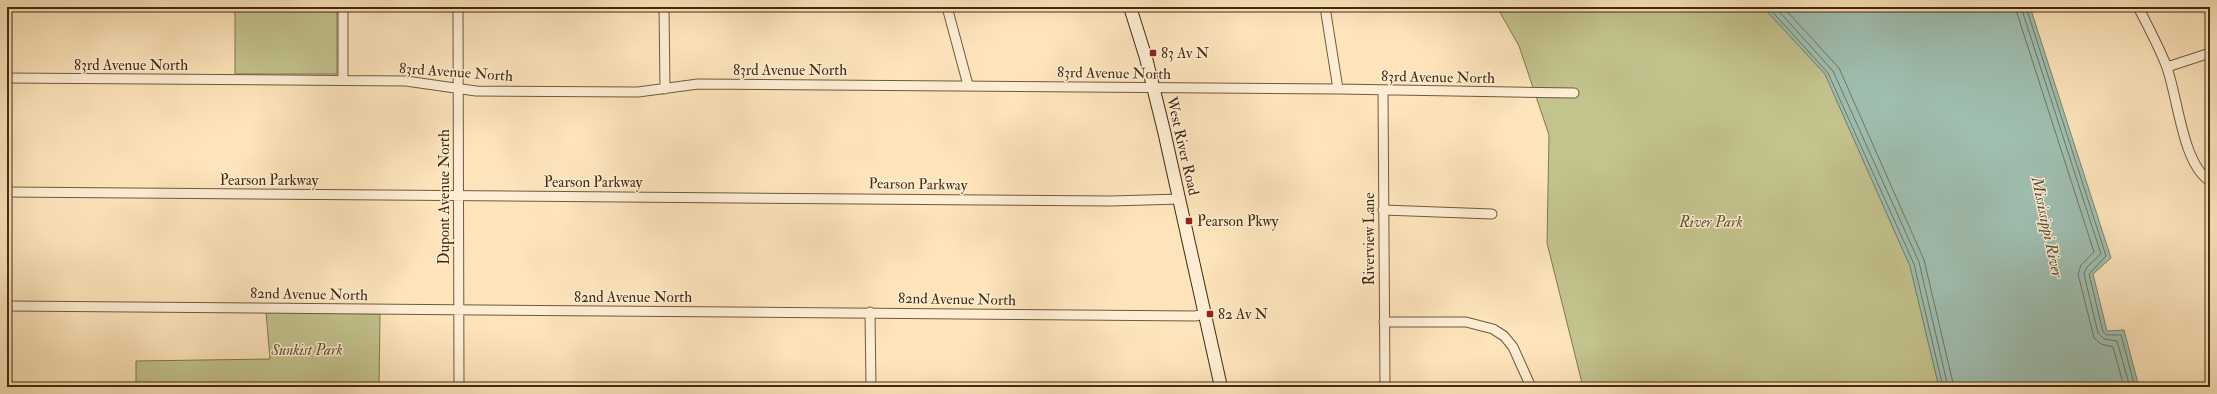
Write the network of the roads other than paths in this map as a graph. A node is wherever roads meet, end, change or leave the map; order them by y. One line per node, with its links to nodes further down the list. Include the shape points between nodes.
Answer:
1 (343, 7): 11 (street)
2 (458, 7): 14 (street, Dupont Avenue North)
3 (664, 7): 15 (street)
4 (947, 7): 12 (street)
5 (1130, 7): 13 (street, West River Road)
6 (1325, 7): 16 (street)
7 (2138, 7): 9 (street)
8 (2210, 53): 9 (street)
9 (2166, 67): 19 (street, via 2189,151 2199,172)
10 (7, 78): 11 (street, 83rd Avenue North)
11 (343, 80): 14 (street, 83rd Avenue North, via 406,81)
12 (968, 85): 13 (street, 83rd Avenue North); 15 (street, 83rd Avenue North, via 698,84)
13 (1153, 87): 16 (street, 83rd Avenue North); 22 (street, West River Road)
14 (458, 89): 15 (street, 83rd Avenue North, via 638,92); 21 (street, Dupont Avenue North)
15 (665, 89)
16 (1338, 89): 17 (street, 83rd Avenue North)
17 (1383, 90): 18 (street, 83rd Avenue North); 23 (street, Riverview Lane)
18 (1574, 93)
19 (2210, 181)
20 (7, 192): 21 (street, Pearson Parkway)
21 (458, 195): 22 (street, Pearson Parkway, via 1103,201); 26 (street, Dupont Avenue North)
22 (1180, 199): 28 (street, West River Road)
23 (1383, 210): 24 (street); 29 (street, Riverview Lane)
24 (1492, 214)
25 (7, 306): 26 (street, 82nd Avenue North)
26 (458, 310): 27 (street, 82nd Avenue North); 32 (street, Dupont Avenue North)
27 (870, 312): 28 (street, 82nd Avenue North, via 1195,316); 33 (street)
28 (1205, 314): 34 (street, West River Road)
29 (1384, 322): 31 (street, via 1466,322 1493,328); 35 (street, Riverview Lane)
30 (1508, 327): 31 (street)
31 (1502, 335): 36 (street, via 1513,347)
32 (459, 387)
33 (871, 387)
34 (1221, 387)
35 (1385, 387)
36 (1531, 387)

